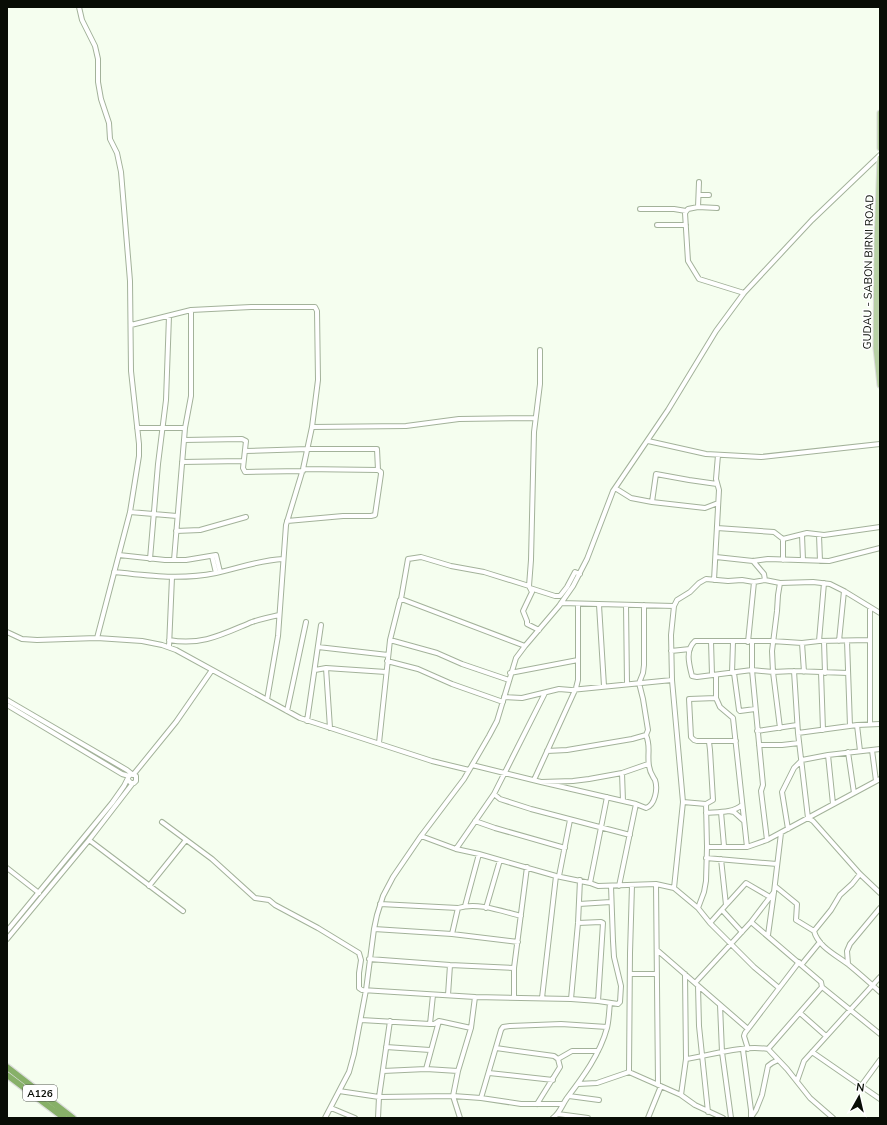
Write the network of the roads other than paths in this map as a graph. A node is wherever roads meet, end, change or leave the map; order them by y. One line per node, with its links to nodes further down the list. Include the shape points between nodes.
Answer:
1 (79, 7): 19 (street, via 82,20 95,46 100,99 109,123 110,139 121,172)
2 (880, 113): 3 (main road)
3 (880, 148)
4 (880, 155): 16 (street, via 812,220)
5 (880, 158): 15 (main road, GUDAU - SABON BIRNI ROAD)
6 (699, 182): 7 (street)
7 (699, 195): 8 (street); 9 (street)
8 (709, 195)
9 (698, 207): 10 (street); 12 (street)
10 (717, 208)
11 (640, 210): 12 (street)
12 (686, 211): 14 (street)
13 (657, 225): 14 (street)
14 (686, 225): 16 (street, via 688,261 699,279)
15 (878, 242): 21 (main road, GUDAU - SABON BIRNI ROAD, via 876,348)
16 (744, 293): 28 (street, via 716,331)
17 (190, 310): 18 (street); 23 (street, via 315,307 318,380); 26 (street, via 191,396)
18 (169, 316): 19 (street); 25 (street)
19 (131, 325): 24 (street, via 131,371)
20 (540, 350): 22 (street, via 540,384)
21 (880, 385)
22 (535, 418): 23 (street, via 459,419 406,426); 71 (street)
23 (312, 427): 30 (street)
24 (137, 428): 25 (street); 41 (street, via 139,456)
25 (164, 428): 26 (street); 42 (street)
26 (185, 428): 27 (street)
27 (184, 440): 31 (street, via 242,439 246,441); 34 (street)
28 (648, 441): 32 (street); 38 (street)
29 (880, 444): 32 (street, via 772,457)
30 (308, 449): 31 (street); 35 (street); 36 (street, via 376,449)
31 (245, 451): 33 (street)
32 (718, 455): 37 (street)
33 (244, 461): 34 (street); 35 (street, via 243,470 247,472)
34 (182, 462): 43 (street)
35 (303, 470): 36 (street); 45 (street)
36 (378, 470): 45 (street, via 381,474 375,515 329,516)
37 (717, 484): 39 (street, via 656,474); 40 (street)
38 (615, 488): 39 (street, via 631,498); 64 (street)
39 (652, 502): 40 (street, via 705,508)
40 (718, 503): 47 (street)
41 (130, 512): 42 (street); 53 (street)
42 (154, 514): 43 (street); 55 (street)
43 (177, 516): 48 (street)
44 (246, 517): 48 (street, via 200,530)
45 (287, 521): 56 (street)
46 (880, 527): 50 (street)
47 (718, 528): 51 (street, via 774,532); 54 (street)
48 (176, 530): 57 (street)
49 (802, 535): 50 (street); 51 (street); 59 (street)
50 (819, 535): 61 (street)
51 (783, 539): 58 (street)
52 (880, 548): 61 (street)
53 (119, 555): 55 (street); 62 (street)
54 (716, 558): 60 (street); 66 (street)
55 (150, 559): 57 (street)
56 (283, 559): 63 (street); 82 (street)
57 (174, 560): 63 (street, via 212,556)
58 (783, 560): 59 (street); 60 (street)
59 (803, 560): 61 (street)
60 (752, 561): 67 (street, via 764,574)
61 (820, 561)
62 (114, 572): 65 (street); 87 (street)
63 (218, 572): 65 (street)
64 (580, 574): 71 (street, via 576,572 560,596); 74 (street)
65 (172, 577): 88 (street)
66 (714, 580): 68 (street); 79 (street, via 702,580 677,600)
67 (765, 580): 68 (street); 69 (street)
68 (754, 582): 98 (street)
69 (780, 583): 70 (street); 93 (street)
70 (824, 583): 72 (street); 94 (street)
71 (530, 587): 73 (street, via 484,572 421,557 408,559); 85 (street, via 532,592 523,611 527,624)
72 (844, 591): 80 (street); 96 (street)
73 (401, 600): 89 (street); 100 (street)
74 (561, 603): 75 (street); 85 (street)
75 (578, 604): 76 (street); 106 (street)
76 (599, 605): 77 (street); 125 (street)
77 (626, 605): 78 (street); 124 (street)
78 (644, 605): 79 (street); 123 (street, via 644,665)
79 (674, 606): 104 (street)
80 (870, 606): 81 (street); 91 (street)
81 (880, 613)
82 (279, 615): 88 (street, via 255,621 200,642); 130 (street)
83 (306, 622): 134 (street)
84 (321, 625): 102 (street)
85 (539, 630): 100 (street)
86 (7, 632): 87 (street, via 22,639 37,640)
87 (97, 638): 101 (street, via 142,641)
88 (170, 640): 101 (street)
89 (390, 640): 105 (street); 121 (street, via 437,653)
90 (847, 640): 91 (street); 96 (street); 119 (street)
91 (870, 640): 136 (street)
92 (711, 641): 97 (street); 103 (street, via 695,641); 120 (street)
93 (772, 641): 98 (street); 99 (street); 114 (street)
94 (819, 641): 95 (street); 99 (street)
95 (824, 641): 96 (street); 116 (street)
96 (839, 641)
97 (733, 642): 98 (street); 118 (street)
98 (750, 642): 111 (street)
99 (802, 643): 115 (street)
100 (524, 646): 117 (street)
101 (169, 647): 109 (street)
102 (318, 647): 105 (street); 110 (street)
103 (690, 649): 104 (street); 120 (street, via 689,665 692,676)
104 (671, 651): 122 (street)
105 (388, 655): 107 (street)
106 (578, 660): 117 (street); 126 (street)
107 (387, 661): 113 (street); 131 (street, via 418,669 452,684)
108 (326, 668): 110 (street); 113 (street); 141 (street)
109 (212, 670): 130 (street); 165 (street, via 176,722)
110 (315, 670): 135 (street)
111 (752, 670): 114 (street); 118 (street); 133 (street)
112 (794, 671): 114 (street); 115 (street); 138 (street)
113 (386, 672): 149 (street)
114 (773, 672): 142 (street)
115 (804, 672): 116 (street)
116 (823, 672): 119 (street); 143 (street)
117 (510, 673): 121 (street)
118 (733, 673): 120 (street); 133 (street, via 739,710)
119 (848, 673): 140 (street)
120 (714, 675): 128 (street)
121 (509, 680): 131 (street)
122 (672, 680): 123 (street); 174 (street)
123 (639, 683): 124 (street); 146 (street, via 648,730)
124 (627, 684): 125 (street)
125 (604, 686): 126 (street)
126 (576, 688): 127 (street); 154 (street)
127 (545, 693): 131 (street); 162 (street)
128 (716, 698): 147 (street, via 721,709 734,718); 148 (street, via 688,699 691,737 694,740)
129 (7, 700): 165 (street, via 127,770)
130 (267, 700): 134 (street)
131 (504, 700): 160 (street, via 497,721)
132 (7, 705): 164 (street)
133 (755, 709): 144 (street)
134 (287, 711): 135 (street)
135 (308, 721): 141 (street)
136 (870, 724): 137 (street); 139 (street)
137 (880, 724)
138 (798, 725): 142 (street); 145 (street)
139 (857, 725): 140 (street); 155 (street)
140 (850, 726): 143 (street)
141 (330, 728): 149 (street)
142 (780, 728): 144 (street)
143 (823, 730): 145 (street)
144 (757, 731): 151 (street)
145 (798, 733): 150 (street)
146 (646, 735): 154 (street, via 567,750); 159 (street, via 649,740)
147 (736, 741): 148 (street); 178 (street)
148 (708, 742): 176 (street, via 713,800)
149 (378, 743): 161 (street)
150 (800, 743): 151 (street); 158 (street)
151 (759, 745): 194 (street, via 763,785 760,791)
152 (880, 749): 153 (street)
153 (872, 750): 155 (street); 167 (street)
154 (547, 751): 166 (street)
155 (860, 751): 156 (street)
156 (848, 752): 157 (street); 170 (street)
157 (828, 755): 158 (street); 177 (street)
158 (802, 760): 182 (street); 188 (street, via 794,768 782,792)
159 (648, 764): 163 (street); 175 (street, via 650,774 656,783 654,801 646,808)
160 (472, 765): 161 (street); 162 (street)
161 (469, 770): 191 (street)
162 (504, 773): 166 (street); 171 (street)
163 (622, 773): 168 (street, via 574,781); 173 (street)
164 (122, 774): 165 (street); 169 (street)
165 (132, 777): 169 (street); 192 (street, via 133,783)
166 (534, 780): 168 (street)
167 (878, 780): 170 (street)
168 (541, 782): 172 (street)
169 (124, 786): 219 (street)
170 (854, 793): 177 (street)
171 (494, 794): 183 (street, via 500,799); 184 (street)
172 (607, 797): 173 (street); 187 (street)
173 (623, 801): 175 (street)
174 (683, 802): 176 (street); 217 (street)
175 (636, 804): 190 (street)
176 (706, 804): 181 (street)
177 (833, 804): 182 (street)
178 (742, 805): 179 (street); 185 (street)
179 (729, 810): 180 (street); 185 (street)
180 (721, 812): 181 (street); 195 (street)
181 (706, 813): 196 (street)
182 (808, 818): 188 (street); 207 (street)
183 (570, 820): 187 (street); 198 (street)
184 (475, 821): 198 (street); 199 (street)
185 (744, 821): 197 (street)
186 (162, 822): 193 (street)
187 (600, 827): 190 (street); 210 (street)
188 (788, 829): 189 (street)
189 (781, 833): 194 (street); 204 (street)
190 (630, 835): 215 (street)
191 (421, 836): 199 (street); 223 (street, via 386,889)
192 (89, 840): 213 (street); 243 (street)
193 (186, 840): 213 (street); 261 (street, via 212,859 255,898 269,900 359,953 359,988)
194 (767, 840): 197 (street)
195 (724, 846): 196 (street); 197 (street)
196 (707, 847): 201 (street)
197 (747, 847)
198 (565, 848): 208 (street)
199 (456, 849): 200 (street)
200 (479, 854): 202 (street); 226 (street)
201 (706, 858): 203 (street); 229 (street, via 704,892)
202 (500, 860): 205 (street); 228 (street)
203 (721, 860): 204 (street); 225 (street)
204 (777, 864): 216 (street)
205 (527, 867): 208 (street); 233 (street)
206 (7, 868): 219 (street)
207 (860, 874): 220 (street); 239 (street, via 840,895)
208 (557, 876): 209 (street); 267 (street)
209 (580, 880): 210 (street); 224 (street)
210 (590, 883): 214 (street)
211 (656, 884): 212 (street); 217 (street); 247 (street)
212 (632, 885): 215 (street); 253 (street)
213 (149, 886): 232 (street)
214 (611, 886): 215 (street); 222 (street)
215 (619, 886)
216 (775, 886): 218 (street); 239 (street, via 797,904 796,920)
217 (674, 888): 229 (street)
218 (774, 892): 221 (street); 242 (street)
219 (39, 893): 238 (street)
220 (880, 893)
221 (770, 897): 225 (street, via 746,883); 234 (street)
222 (611, 902): 224 (street); 270 (street, via 620,1002)
223 (380, 904): 227 (street); 237 (street)
224 (579, 904): 235 (street)
225 (726, 905): 231 (street)
226 (466, 906): 227 (street); 228 (street)
227 (458, 908): 241 (street)
228 (486, 908): 233 (street)
229 (698, 908): 236 (street)
230 (880, 908): 251 (street, via 850,944 847,951)
231 (722, 910): 236 (street); 240 (street)
232 (183, 911)
233 (521, 916): 244 (street)
234 (751, 922): 240 (street); 242 (street)
235 (578, 923): 268 (street); 269 (street, via 603,923)
236 (710, 923): 246 (street)
237 (374, 929): 241 (street); 248 (street)
238 (7, 931)
239 (814, 931): 245 (street)
240 (742, 932): 246 (street)
241 (452, 934): 244 (street)
242 (768, 935): 249 (street)
243 (7, 939)
244 (518, 942): 252 (street)
245 (820, 942): 249 (street); 251 (street)
246 (730, 943): 257 (street); 260 (street)
247 (657, 950): 254 (street); 255 (street)
248 (370, 959): 250 (street); 261 (street)
249 (800, 963): 259 (street, via 821,982); 260 (street)
250 (450, 965): 252 (street); 264 (street)
251 (849, 965): 258 (street)
252 (514, 968): 266 (street)
253 (630, 974): 254 (street); 300 (street)
254 (657, 974): 306 (street)
255 (685, 974): 257 (street); 293 (street)
256 (880, 977): 258 (street)
257 (696, 984): 271 (street); 291 (street)
258 (873, 986): 262 (street); 272 (street)
259 (822, 987): 272 (street); 273 (street)
260 (779, 988): 280 (street)
261 (366, 990): 263 (street); 274 (street)
262 (880, 992)
263 (433, 995): 264 (street); 277 (street)
264 (448, 995): 265 (street)
265 (475, 997): 266 (street); 279 (street)
266 (514, 997): 267 (street)
267 (542, 998): 268 (street)
268 (571, 999): 269 (street)
269 (598, 1001): 270 (street)
270 (610, 1003): 278 (street)
271 (720, 1005): 280 (street); 289 (street)
272 (850, 1010): 281 (street); 282 (street)
273 (800, 1013): 282 (street); 286 (street)
274 (361, 1020): 276 (street); 308 (street, via 351,1065)
275 (439, 1021): 277 (street); 279 (street); 287 (street)
276 (390, 1022): 277 (street); 283 (street)
277 (430, 1024)
278 (607, 1027): 284 (street, via 561,1024 504,1027); 288 (street)
279 (471, 1028): 299 (street)
280 (748, 1029): 285 (street, via 744,1036)
281 (880, 1034)
282 (826, 1036): 290 (street)
283 (386, 1047): 287 (street); 298 (street)
284 (496, 1048): 292 (street, via 554,1056); 301 (street)
285 (746, 1049): 286 (street); 289 (street); 321 (street)
286 (768, 1049): 294 (street)
287 (430, 1050): 297 (street)
288 (598, 1051): 292 (street, via 572,1051); 305 (street)
289 (722, 1052): 291 (street); 332 (street)
290 (812, 1052): 304 (street, via 804,1061); 307 (street)
291 (702, 1056): 293 (street); 319 (street)
292 (558, 1059): 303 (street, via 560,1067)
293 (686, 1059): 311 (street)
294 (778, 1060): 304 (street); 321 (street, via 768,1066 762,1095)
295 (880, 1060): 307 (street)
296 (7, 1068): 323 (highway, A126)
297 (426, 1069): 298 (street); 299 (street)
298 (383, 1071): 312 (street)
299 (458, 1071): 309 (street)
300 (629, 1072): 305 (street, via 597,1083); 306 (street)
301 (489, 1073): 303 (street); 313 (street)
302 (7, 1074): 322 (highway, A126)
303 (553, 1080): 316 (street)
304 (797, 1081): 333 (street, via 810,1098)
305 (578, 1084): 310 (street)
306 (659, 1086): 311 (street); 330 (street)
307 (861, 1086): 314 (street)
308 (339, 1091): 312 (street); 318 (street)
309 (453, 1096): 312 (street); 313 (street); 327 (street)
310 (569, 1096): 315 (street); 317 (street)
311 (681, 1096): 319 (street)
312 (379, 1097): 326 (street)
313 (481, 1098): 316 (street)
314 (880, 1099)
315 (599, 1100)
316 (537, 1104): 317 (street)
317 (563, 1104): 320 (street)
318 (331, 1108): 324 (street); 325 (street)
319 (708, 1112): 331 (street)
320 (558, 1114): 328 (street); 329 (street)
321 (751, 1117)
322 (64, 1118)
323 (73, 1118)
324 (325, 1118)
325 (355, 1118)
326 (378, 1118)
327 (460, 1118)
328 (553, 1118)
329 (588, 1118)
330 (648, 1118)
331 (723, 1118)
332 (731, 1118)
333 (833, 1118)

